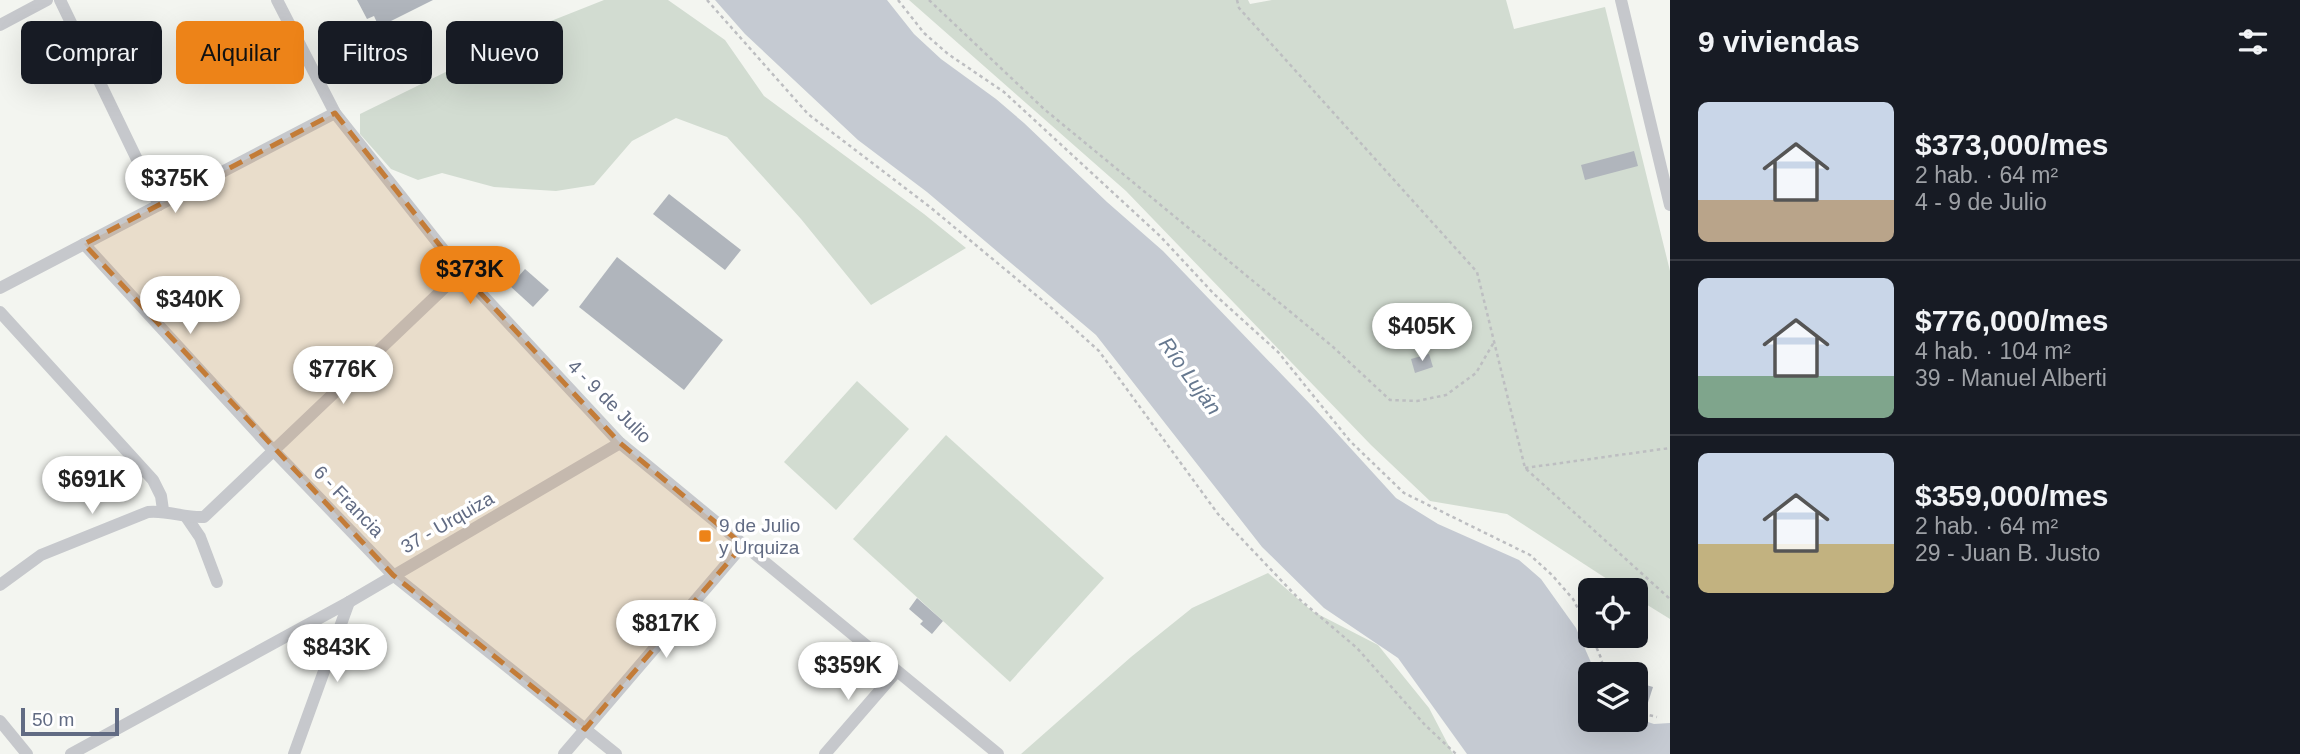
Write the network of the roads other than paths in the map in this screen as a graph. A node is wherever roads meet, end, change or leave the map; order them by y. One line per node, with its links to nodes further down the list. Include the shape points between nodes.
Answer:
1 (47, 0): 5 (street)
2 (60, 0): 8 (street)
3 (277, 0): 6 (street, 4 - 9 de Julio)
4 (1621, 0): 7 (street)
5 (0, 25)
6 (335, 113): 8 (street); 11 (street, 4 - 9 de Julio)
7 (1667, 177): 9 (street)
8 (159, 205): 10 (street)
9 (1670, 205)
10 (84, 244): 12 (street); 15 (street, 6 - Francia)
11 (461, 272): 14 (street, 4 - 9 de Julio); 15 (street)
12 (0, 288)
13 (0, 312): 16 (street, via 153,480)
14 (620, 443): 18 (street, 4 - 9 de Julio); 19 (street, 37 - Urquiza)
15 (273, 450): 17 (street, via 204,517); 19 (street, 6 - Francia)
16 (163, 510): 17 (street); 21 (street, via 122,521 41,555)
17 (187, 518): 20 (street, via 200,537)
18 (744, 545): 23 (street, 4 - 9 de Julio); 25 (street)
19 (393, 575): 22 (street, 37 - Urquiza); 25 (street, 6 - Francia)
20 (217, 582)
21 (0, 585)
22 (349, 603): 27 (street, 37 - Urquiza); 28 (street)
23 (896, 672): 31 (street); 32 (street, 4 - 9 de Julio)
24 (0, 721): 26 (street)
25 (585, 729): 29 (street); 30 (street, 6 - Francia)
26 (27, 754)
27 (71, 754)
28 (294, 754)
29 (564, 754)
30 (616, 754)
31 (825, 754)
32 (998, 754)

